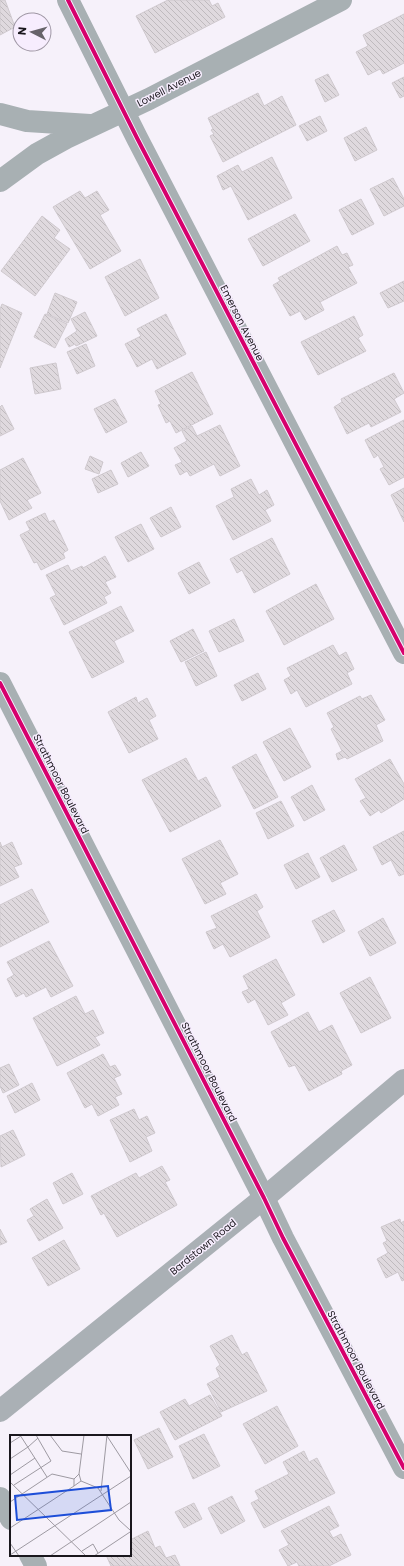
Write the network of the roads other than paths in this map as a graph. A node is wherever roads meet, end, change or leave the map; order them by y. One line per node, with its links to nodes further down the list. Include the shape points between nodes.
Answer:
1 (68, 0): 3 (street, Emerson Avenue)
2 (341, 0): 3 (street, Lowell Avenue)
3 (124, 111): 5 (street, Lowell Avenue); 7 (street, Emerson Avenue)
4 (0, 114): 5 (street, via 27,121)
5 (96, 126): 6 (street, Lowell Avenue, via 66,138 37,154)
6 (0, 181)
7 (404, 653)
8 (0, 683): 10 (street, Strathmoor Boulevard)
9 (404, 1080): 10 (main road, Bardstown Road)
10 (264, 1198): 11 (main road, Bardstown Road); 12 (street, Strathmoor Boulevard)
11 (0, 1411)
12 (404, 1468)
13 (0, 1498): 14 (street)
14 (10, 1517)
15 (31, 1556): 16 (street)
16 (36, 1566)

